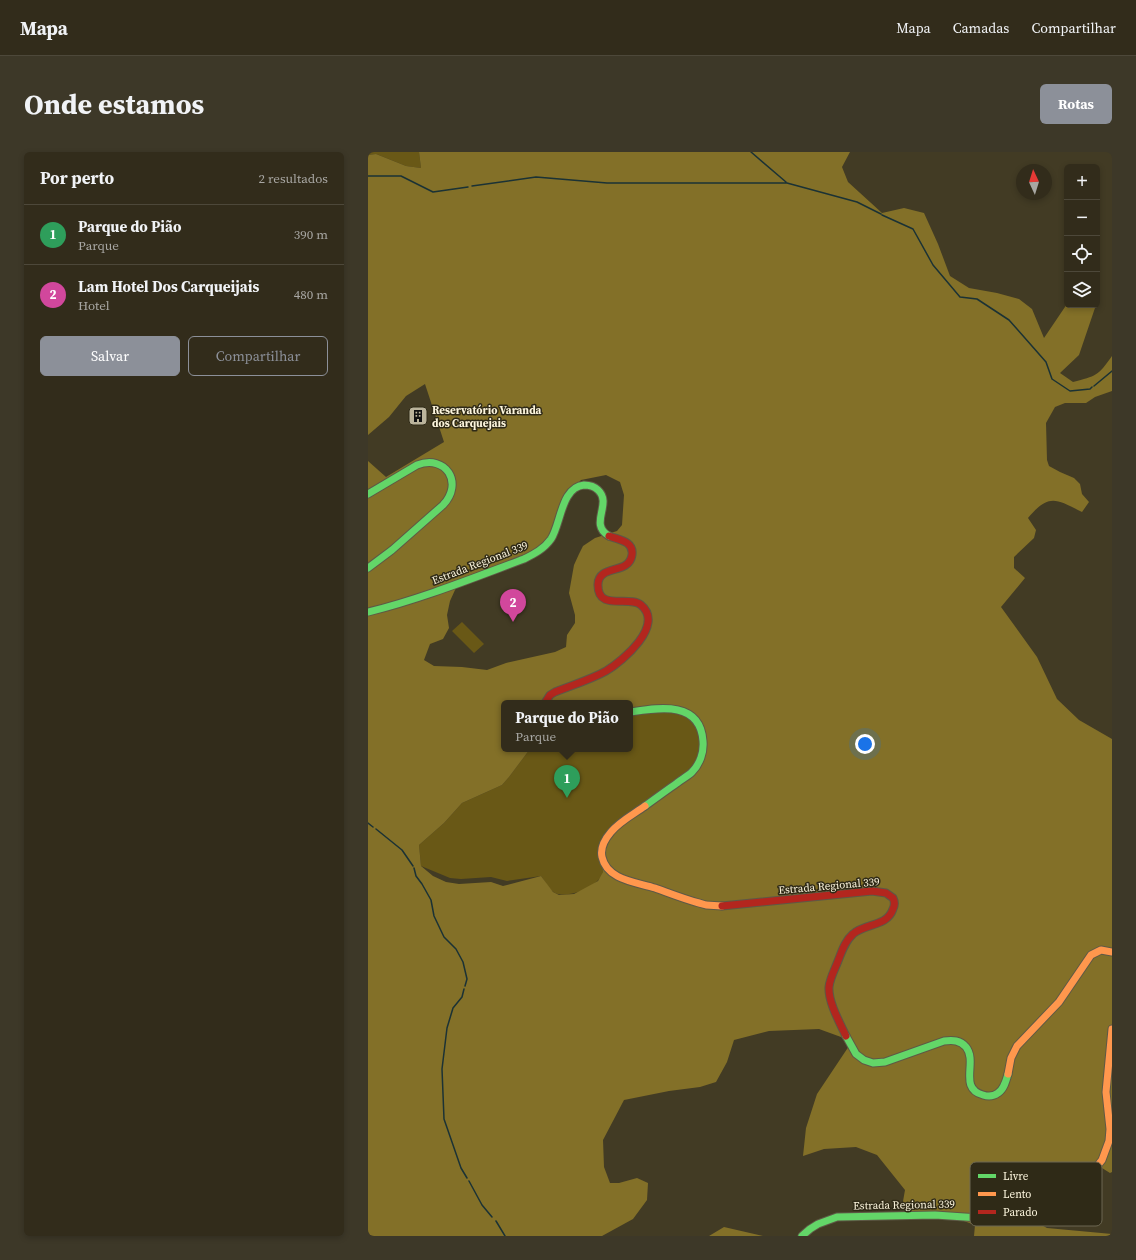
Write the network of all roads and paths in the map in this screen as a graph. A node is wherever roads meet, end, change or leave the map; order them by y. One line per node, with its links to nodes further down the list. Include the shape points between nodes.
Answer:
1 (368, 494): 2 (main road, via 426,462 445,468 453,482 452,493 445,503 393,550)
2 (368, 568)
3 (368, 612): 4 (main road, Estrada Regional 339, via 426,595 539,552 553,536 571,490 583,485 595,487 602,494 604,502 600,521 602,529 606,534 628,544 632,552 627,566 602,574 598,583 599,593 609,601 634,601 642,606 647,613 648,628 629,652 612,666 555,692)
4 (547, 700)
5 (633, 712): 6 (main road, Estrada Regional 339, via 669,708 681,710 691,716 700,727 703,749 700,760 692,772 608,834 602,845 602,855 605,865 612,873 713,906 872,891 883,891 892,897 894,907 888,918 856,932 848,940 830,986 831,1000 849,1041 858,1056 867,1062 885,1062 944,1041 958,1041 965,1045 970,1053 969,1078 973,1089 982,1095 994,1095 1004,1087 1015,1047 1059,1002 1095,952 1102,949)
6 (1112, 952)
7 (1112, 1029): 8 (main road, Estrada Regional 339, via 1106,1092 1109,1141)
8 (1100, 1162)
9 (970, 1217): 10 (main road, Estrada Regional 339, via 837,1217 813,1226)
10 (802, 1236)

